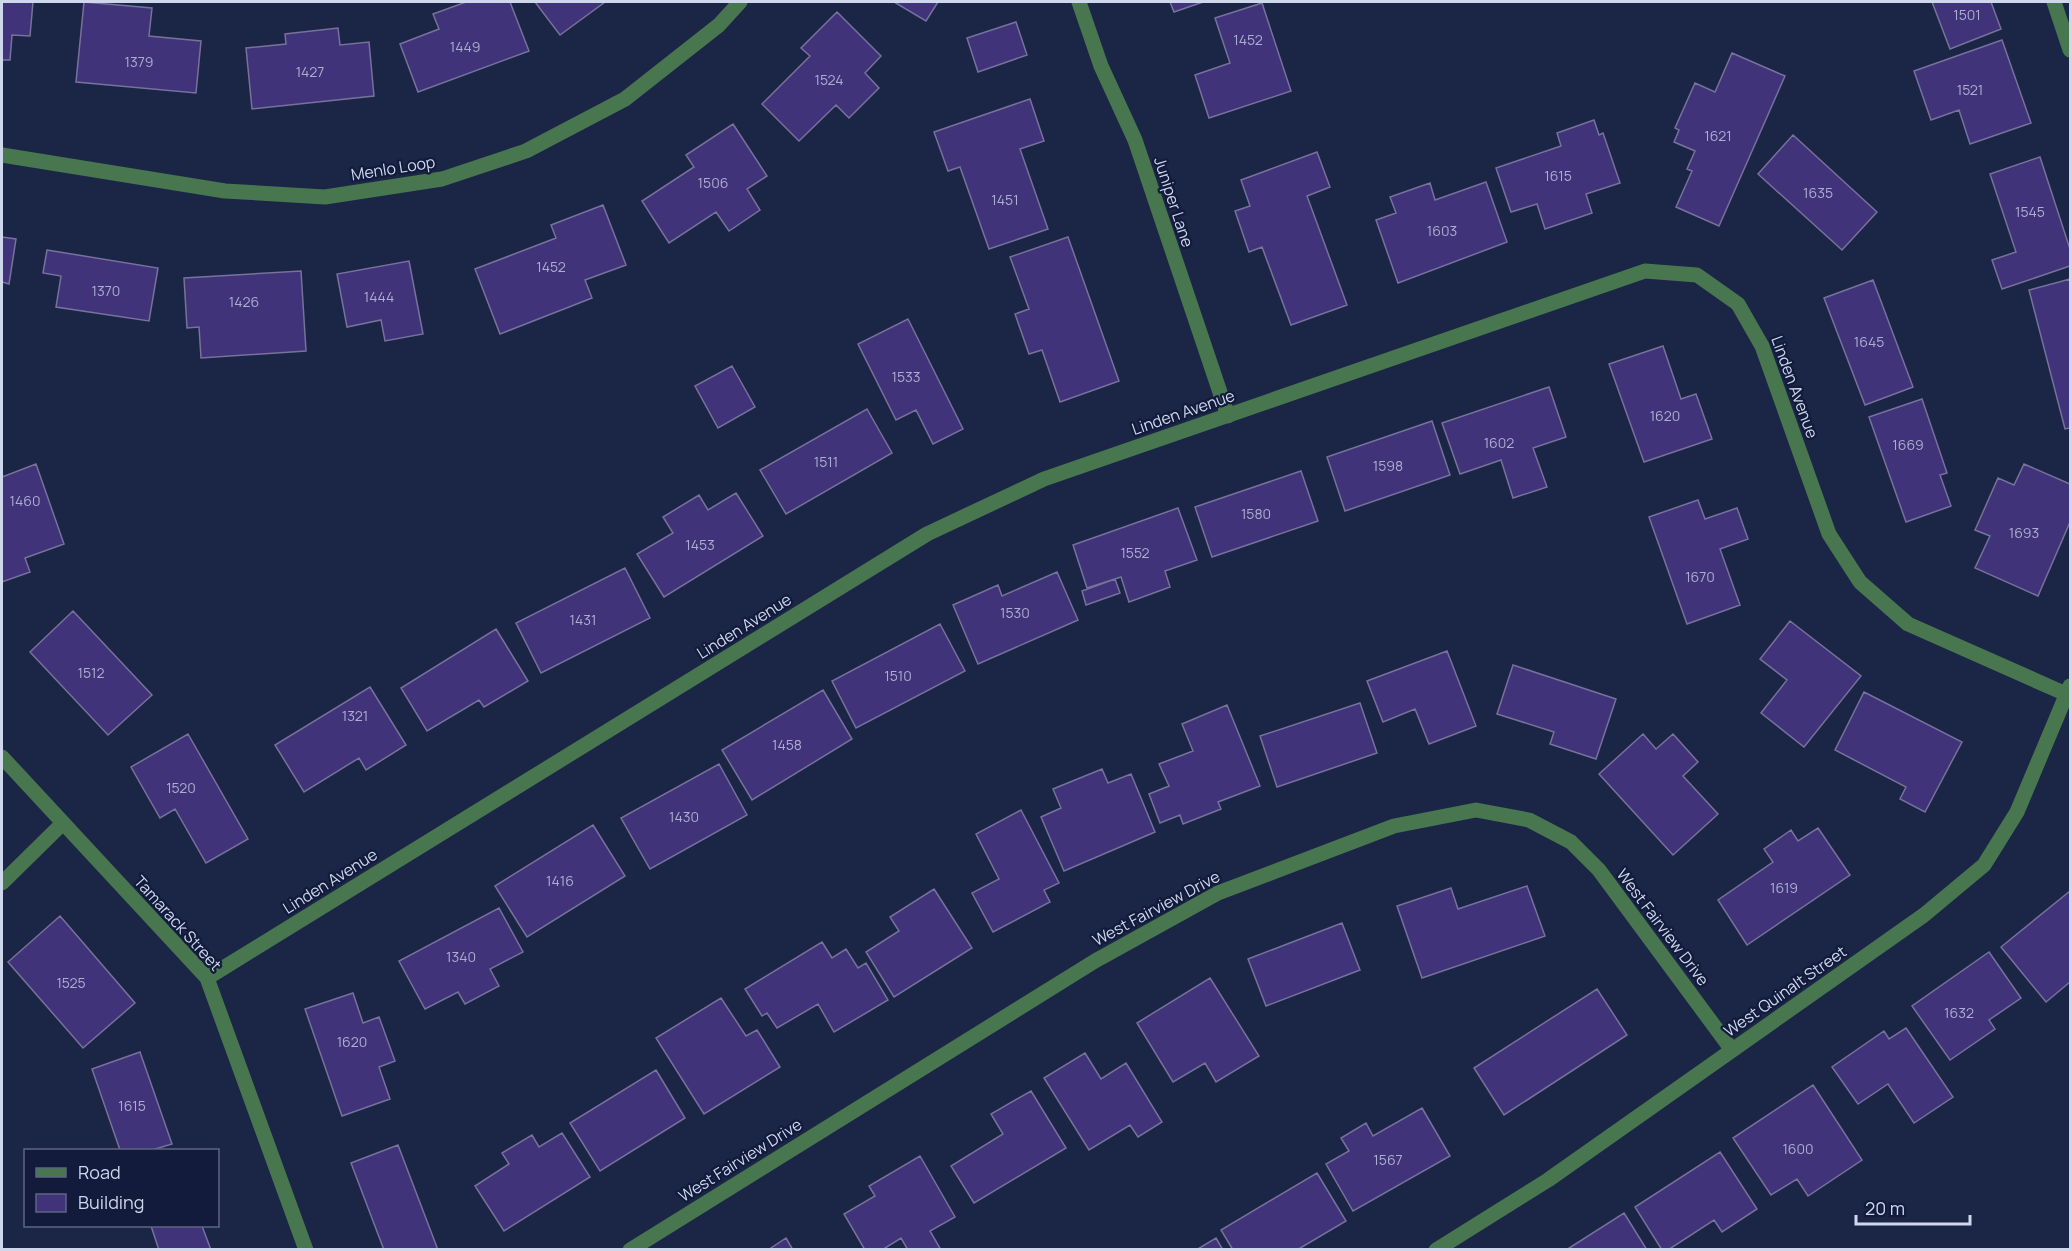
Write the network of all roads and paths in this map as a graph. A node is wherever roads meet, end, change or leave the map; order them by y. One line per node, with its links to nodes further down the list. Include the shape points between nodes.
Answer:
1 (740, 2): 5 (street, Menlo Loop, via 719,24 625,99 526,152 442,179 325,197 303,196 225,191)
2 (1078, 2): 6 (street, Juniper Lane, via 1101,66 1135,140)
3 (2054, 2): 4 (street)
4 (2070, 50)
5 (2, 155)
6 (1228, 416): 7 (street, Linden Avenue, via 1645,271 1696,275 1738,304 1762,346 1829,534 1860,582 1908,624); 11 (street, Linden Avenue, via 1044,479 927,534)
7 (2068, 690): 12 (street, West Quinalt Street, via 2017,812 1984,865 1924,915)
8 (2, 757): 9 (street, Tamarack Street)
9 (62, 824): 10 (street); 11 (street, Tamarack Street)
10 (2, 883)
11 (207, 978): 13 (street, Tamarack Street)
12 (1732, 1050): 14 (street, West Fairview Drive, via 1599,870 1571,842 1528,820 1476,810 1394,826 1218,893 1095,961); 15 (street, West Quinalt Street, via 1548,1180)
13 (306, 1250)
14 (630, 1250)
15 (1437, 1250)

